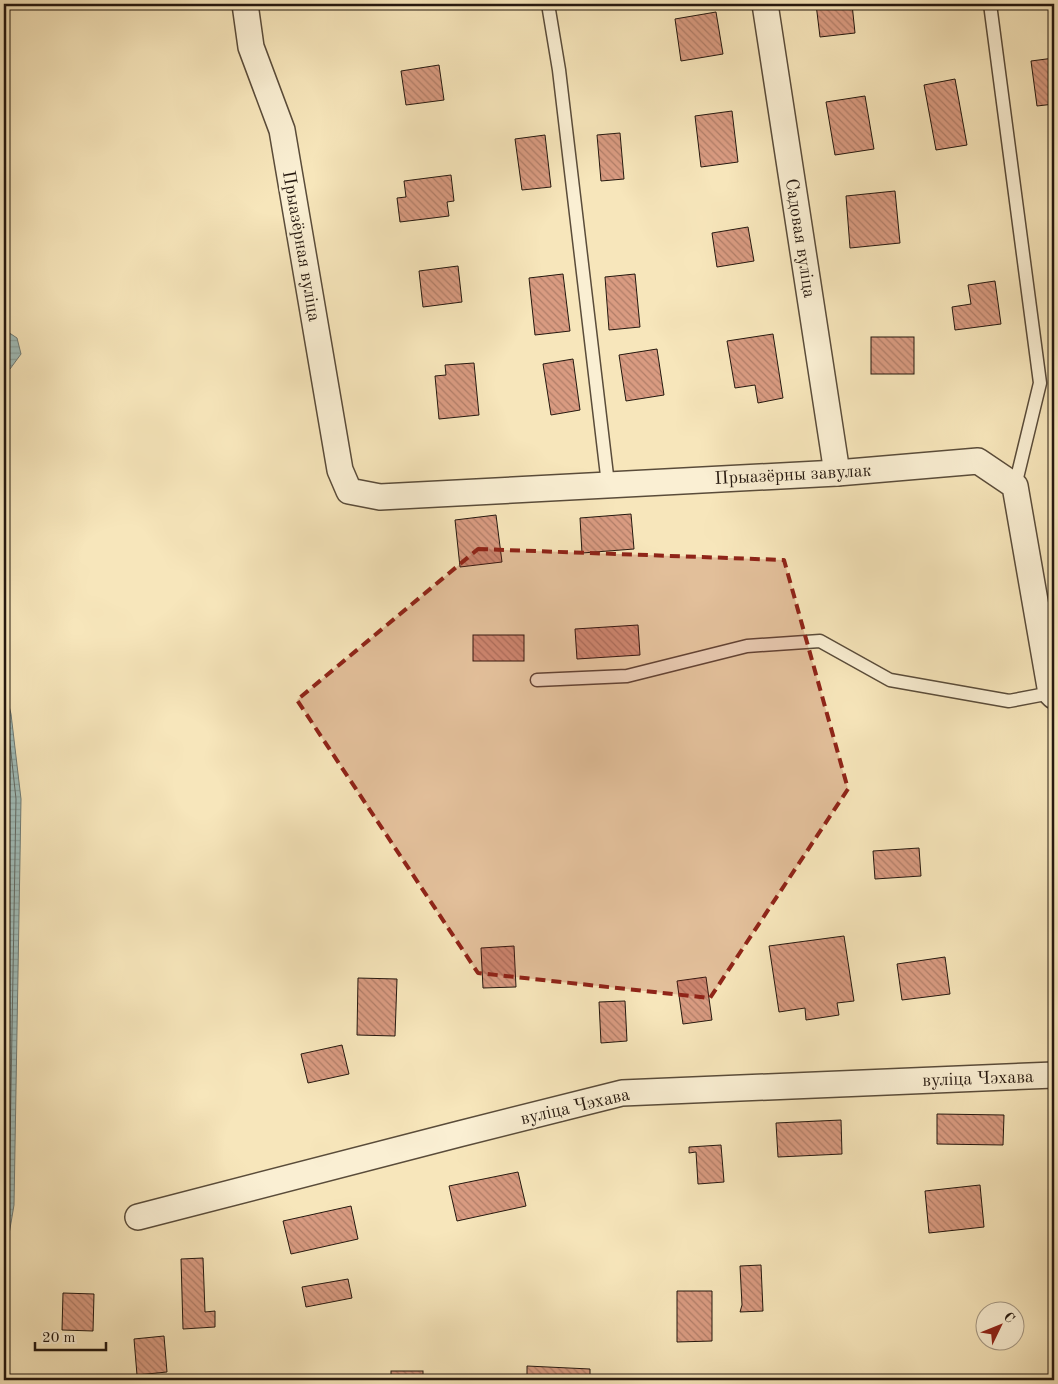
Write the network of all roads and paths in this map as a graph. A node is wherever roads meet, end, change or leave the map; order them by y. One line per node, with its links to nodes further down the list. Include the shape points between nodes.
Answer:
1 (245, 4): 8 (street, Прыазёрная вуліца, via 251,47 282,130 340,470)
2 (548, 4): 6 (lane, via 559,70)
3 (765, 4): 5 (street, Садовая вуліца)
4 (990, 4): 7 (lane, via 1040,383)
5 (837, 473): 6 (street, Прыазёрны завулак); 7 (street, Прыазёрны завулак, via 978,461)
6 (608, 484): 8 (street, Прыазёрны завулак, via 380,497)
7 (1015, 486): 10 (street)
8 (349, 491)
9 (537, 680): 10 (lane, via 627,676 747,646 820,641 890,680 1010,701)
10 (1053, 695)
11 (1054, 1075): 12 (street, вуліца Чэхава, via 622,1093)
12 (138, 1217)

